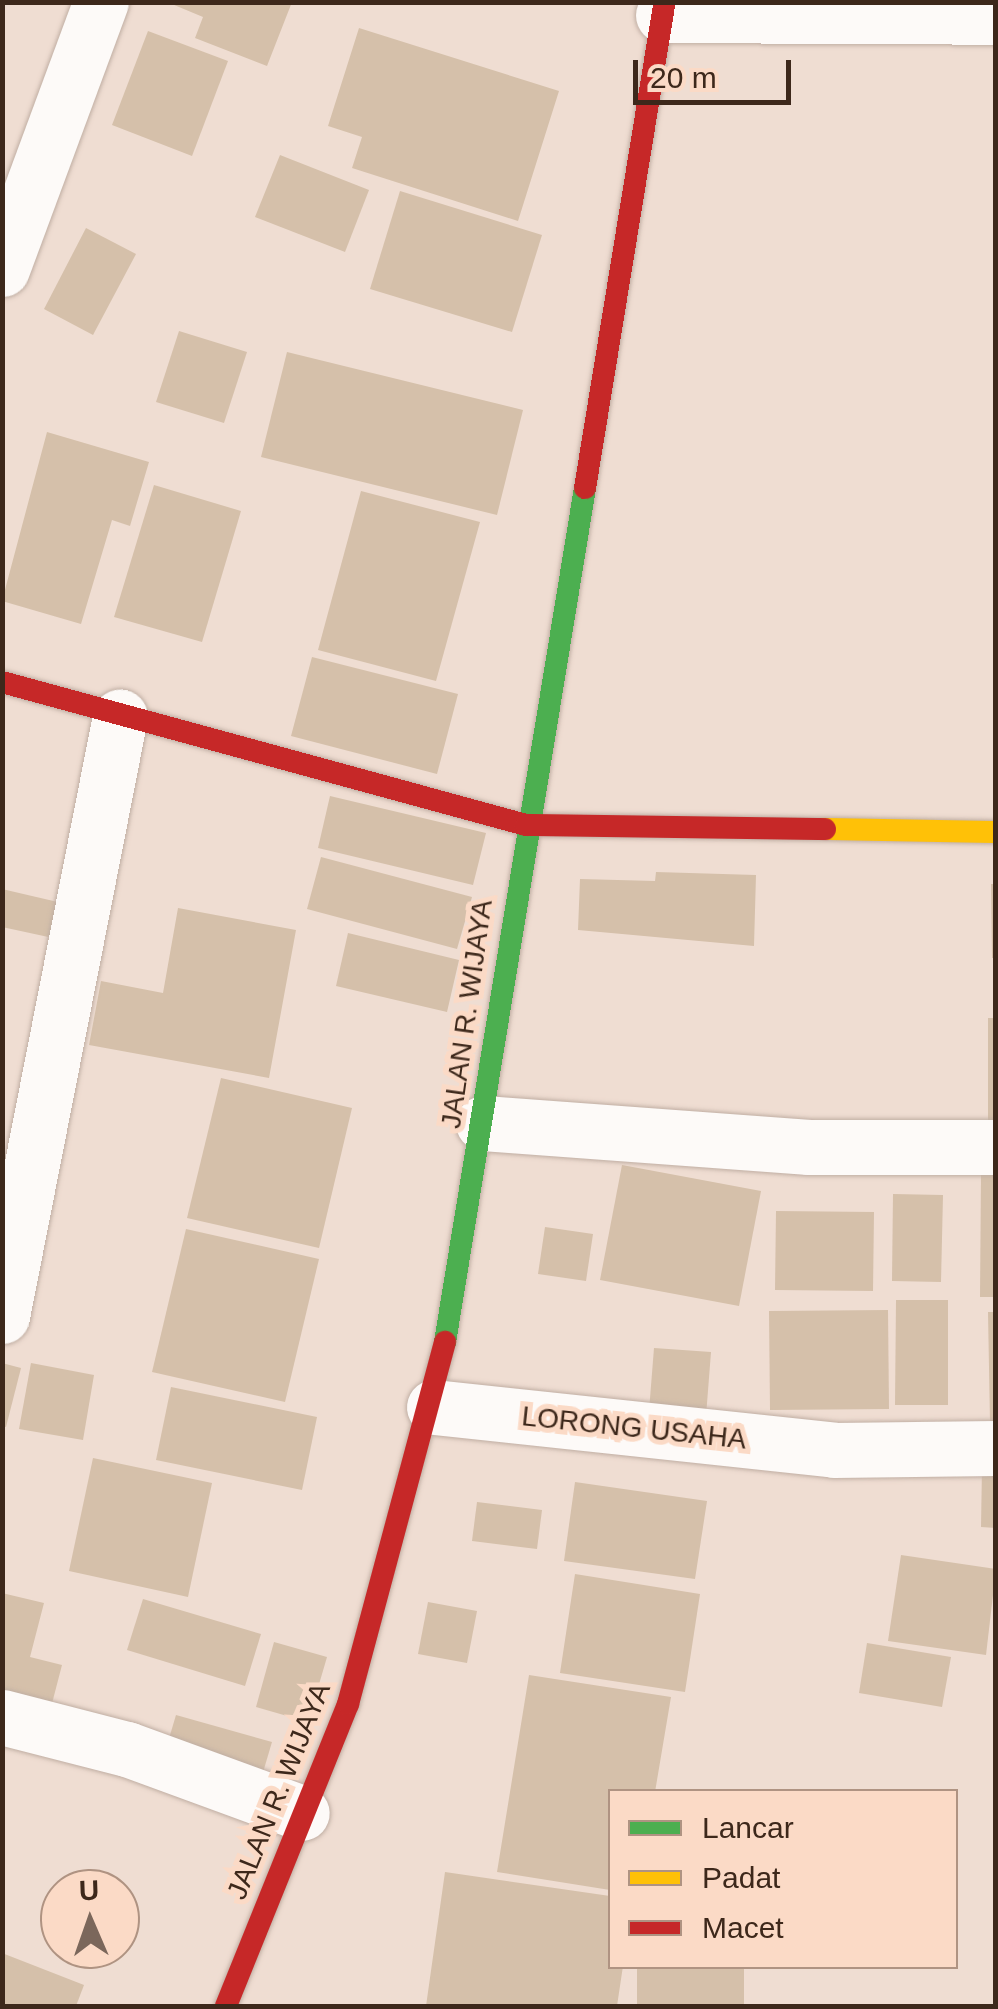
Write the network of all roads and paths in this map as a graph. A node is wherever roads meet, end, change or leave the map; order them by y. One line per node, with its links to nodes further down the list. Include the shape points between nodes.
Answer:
1 (101, 2): 4 (street)
2 (664, 8): 3 (street); 7 (street, JALAN R. WIJAYA)
3 (996, 17)
4 (2, 269)
5 (2, 682): 6 (street)
6 (120, 716): 7 (street); 11 (street)
7 (526, 825): 8 (street); 9 (street, JALAN R. WIJAYA)
8 (996, 832)
9 (483, 1122): 10 (street, via 809,1147); 12 (street, JALAN R. WIJAYA)
10 (996, 1148)
11 (2, 1316)
12 (434, 1407): 13 (street, LORONG USAHA, via 834,1450); 15 (street, JALAN R. WIJAYA, via 348,1704)
13 (996, 1448)
14 (2, 1718): 15 (street, via 127,1750)
15 (302, 1813): 16 (street, JALAN R. WIJAYA)
16 (226, 2006)

